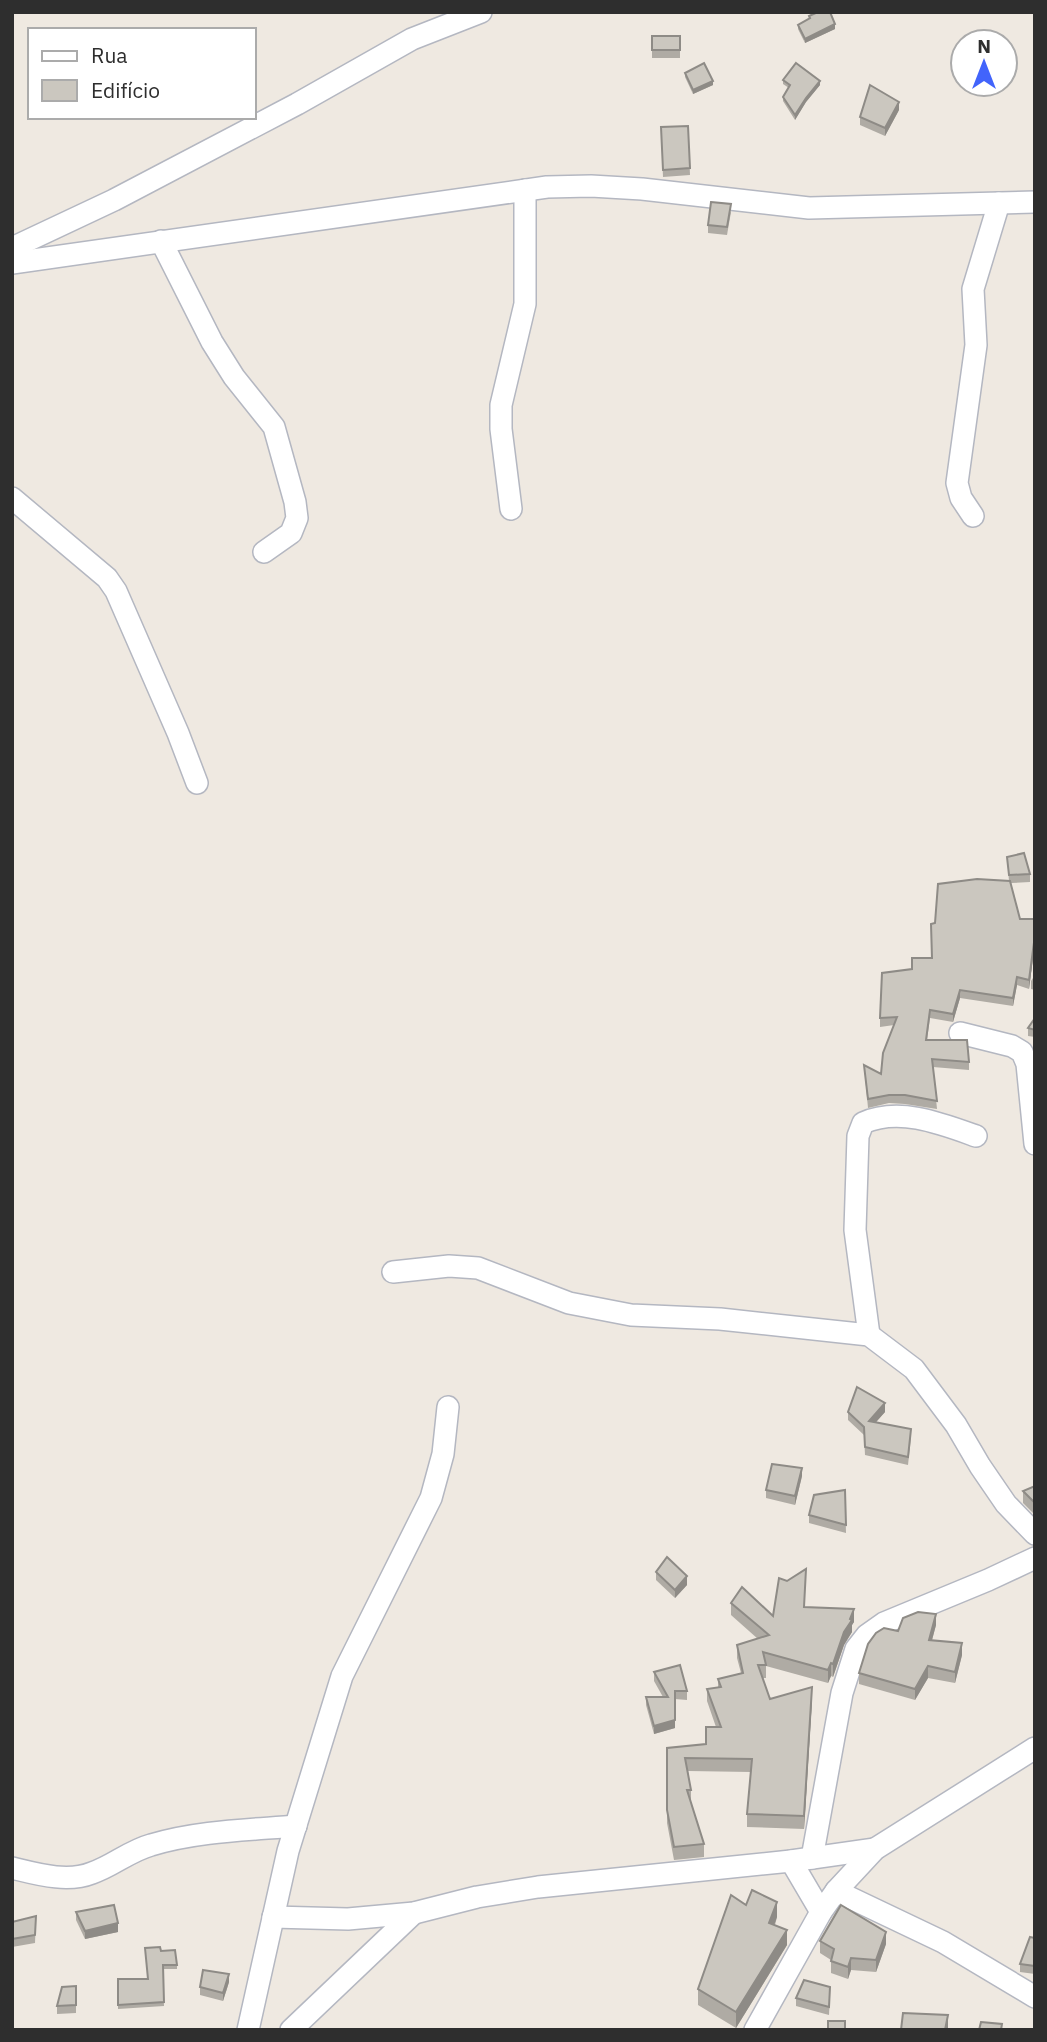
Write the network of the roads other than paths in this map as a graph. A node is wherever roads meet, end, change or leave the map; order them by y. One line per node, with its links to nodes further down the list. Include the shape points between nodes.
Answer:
1 (481, 12): 6 (street, via 412,39 127,193)
2 (525, 190): 4 (street, via 591,186 809,208); 5 (street); 9 (street, via 525,304 501,405)
3 (1035, 202): 4 (street)
4 (999, 203): 10 (street, via 973,289 976,345 957,483)
5 (161, 241): 7 (street); 11 (street, via 212,342 274,427 297,518 291,533)
6 (12, 248)
7 (12, 263)
8 (12, 498): 12 (street, via 107,578 116,591)
9 (511, 509)
10 (973, 516)
11 (264, 552)
12 (197, 783)
13 (960, 1033): 15 (street, via 1022,1052)
14 (975, 1136): 17 (street, via 920,1118 877,1116 863,1123 858,1136 855,1230)
15 (1035, 1144)
16 (393, 1272): 17 (street, via 478,1268 569,1303 631,1315 720,1318)
17 (869, 1335): 19 (street, via 914,1369 1006,1504)
18 (449, 1407): 22 (street, via 431,1498 342,1676)
19 (1035, 1534)
20 (1035, 1558): 24 (street, via 884,1623 856,1649)
21 (1035, 1748): 23 (street)
22 (296, 1826): 25 (street, via 227,1831 150,1845 92,1874 46,1876); 29 (street)
23 (875, 1849): 24 (street); 26 (street)
24 (802, 1860): 27 (street); 28 (street, via 538,1887)
25 (12, 1868)
26 (836, 1891): 27 (street); 30 (street, via 943,1942)
27 (821, 1912): 33 (street)
28 (414, 1913): 29 (street, via 348,1919); 32 (street)
29 (273, 1917): 31 (street)
30 (1035, 1997)
31 (248, 2030)
32 (291, 2030)
33 (755, 2030)

